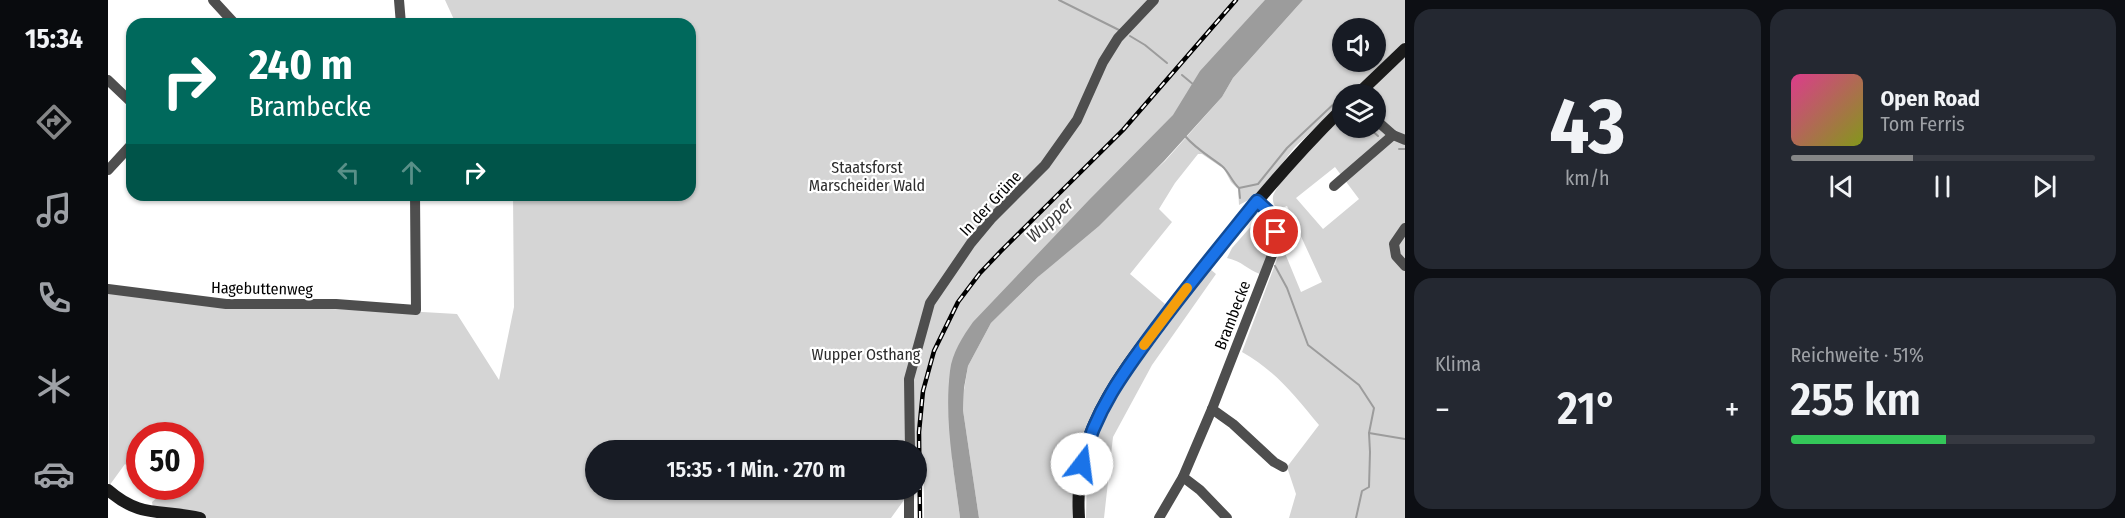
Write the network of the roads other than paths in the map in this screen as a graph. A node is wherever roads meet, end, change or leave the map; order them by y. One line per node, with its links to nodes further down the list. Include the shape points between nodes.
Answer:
1 (213, 0): 4 (street)
2 (399, 0): 5 (street)
3 (1154, 0): 23 (street, In der Grüne, via 1118,38 1077,120 1046,165 991,219 930,303 909,379)
4 (230, 18)
5 (400, 18)
6 (1405, 49): 8 (main road)
7 (108, 80): 9 (street)
8 (1368, 84)
9 (126, 97)
10 (1332, 119): 18 (main road)
11 (1386, 128): 12 (street)
12 (1394, 135): 13 (street); 16 (street)
13 (1405, 140)
14 (126, 150): 15 (street)
15 (108, 170)
16 (1334, 186)
17 (415, 201): 21 (street, Hagebuttenweg, via 416,310 336,304 226,304)
18 (1257, 201): 22 (street, Brambecke, via 1274,221 1274,250); 30 (main road, via 1137,354 1101,409 1082,464)
19 (1405, 228): 20 (street, via 1394,244 1396,256)
20 (1405, 266)
21 (108, 289)
22 (1212, 409): 24 (street); 25 (street, Brambecke)
23 (910, 440)
24 (1283, 467)
25 (1184, 477): 31 (street, Brambecke); 32 (street)
26 (108, 490): 28 (main road, via 132,511)
27 (909, 500): 29 (street)
28 (200, 518)
29 (909, 518)
30 (1079, 518)
31 (1159, 518)
32 (1227, 518)

